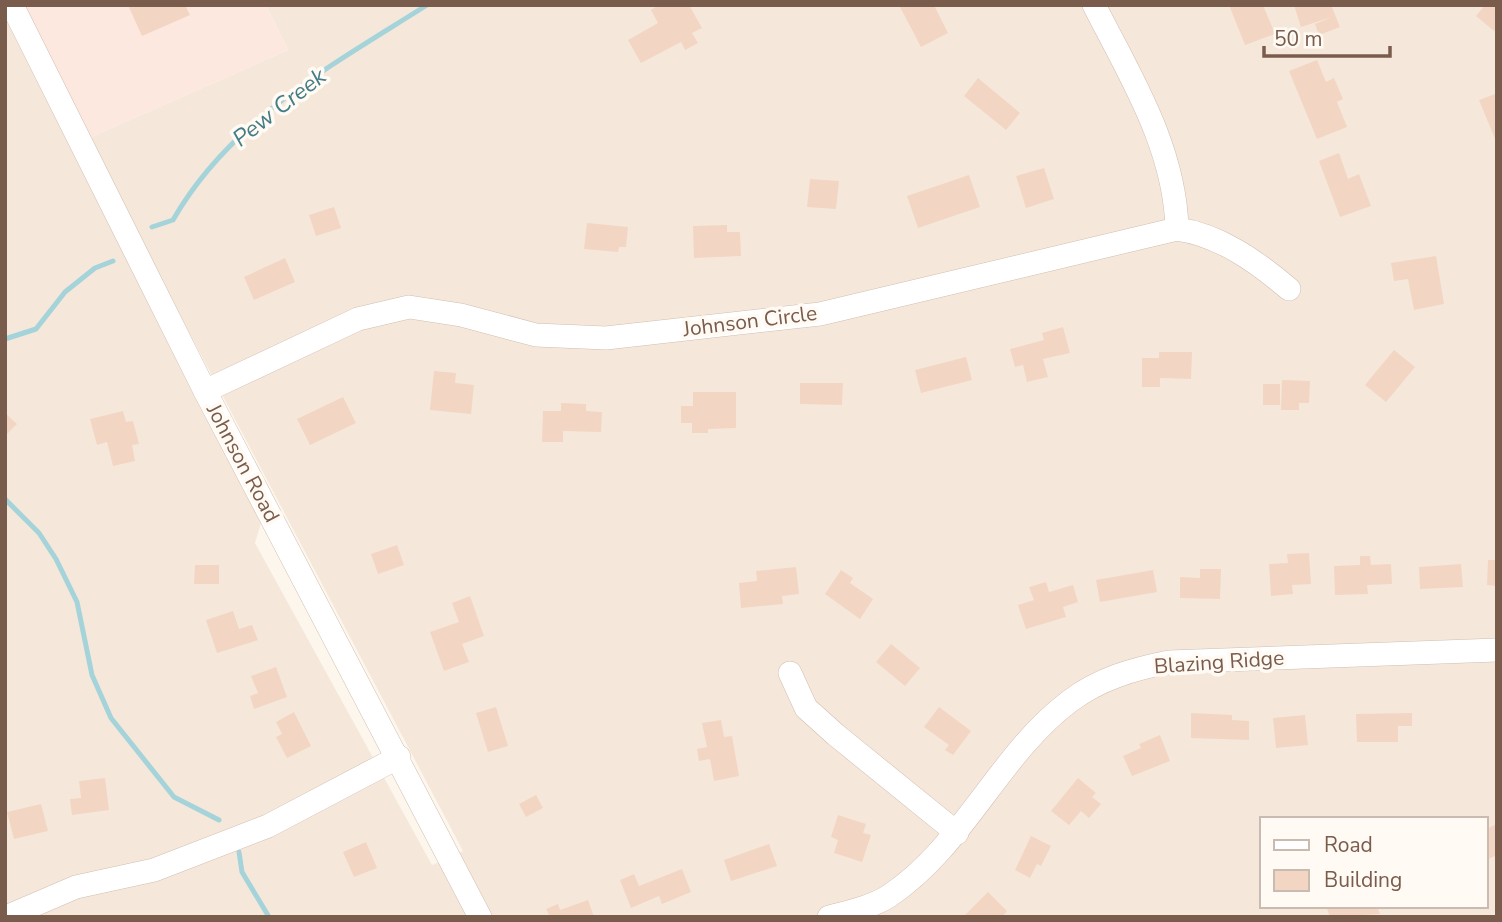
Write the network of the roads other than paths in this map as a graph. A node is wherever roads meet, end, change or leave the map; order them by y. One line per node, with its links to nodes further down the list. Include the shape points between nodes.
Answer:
1 (12, 5): 5 (street, Johnson Road)
2 (1094, 5): 3 (street, via 1159,135)
3 (1177, 229): 4 (street, Johnson Circle, via 1197,231 1257,262); 5 (street, Johnson Circle, via 820,314 606,338 536,335 432,309 383,311)
4 (1289, 289)
5 (205, 391): 8 (street, Johnson Road)
6 (1497, 650): 9 (street, Blazing Ridge, via 1182,661 1136,668 1106,679 1070,701 999,777)
7 (790, 673): 9 (street, via 806,708)
8 (399, 757): 10 (street, via 268,826 154,870 76,887); 11 (street, Johnson Road)
9 (957, 833): 12 (street, Blazing Ridge, via 887,898)
10 (6, 917)
11 (480, 917)
12 (828, 917)

